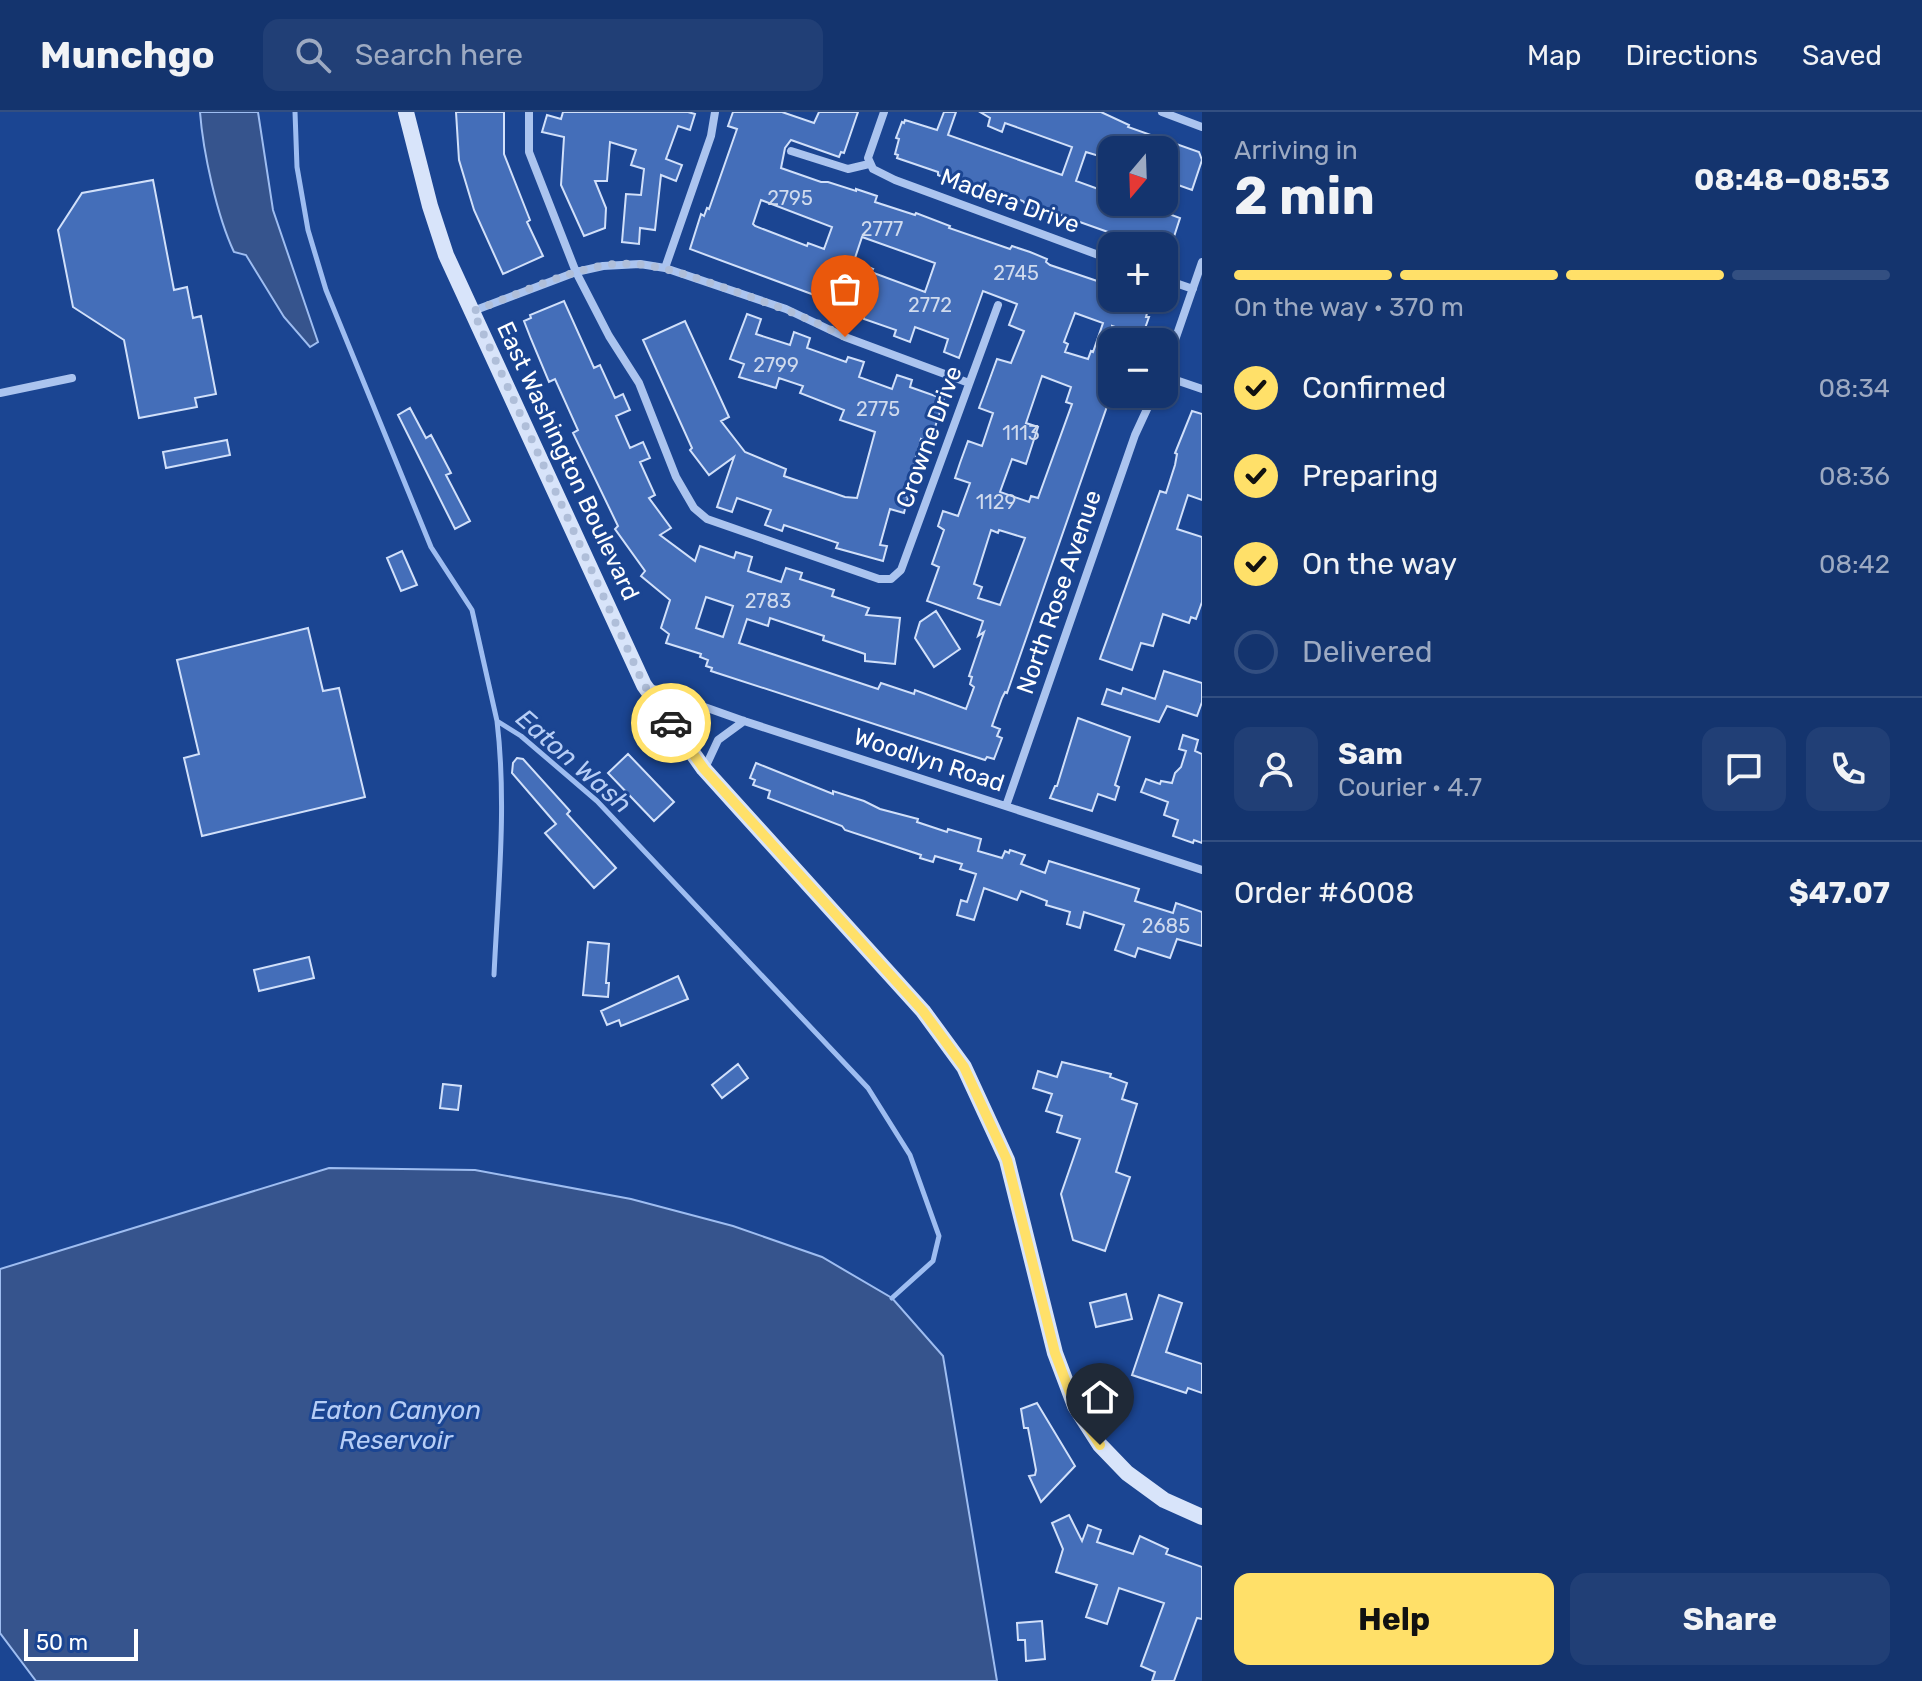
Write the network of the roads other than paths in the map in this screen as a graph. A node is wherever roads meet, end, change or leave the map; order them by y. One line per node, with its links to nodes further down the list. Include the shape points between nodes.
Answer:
1 (406, 112): 16 (main road, East Washington Boulevard, via 446,255)
2 (529, 112): 12 (street, via 529,152)
3 (715, 112): 11 (street)
4 (884, 112): 8 (street)
5 (1162, 112): 6 (street)
6 (1202, 127)
7 (791, 151): 8 (street, via 848,169)
8 (869, 164): 9 (street, Madera Drive, via 895,180)
9 (1098, 255)
10 (1202, 262): 14 (street)
11 (665, 268): 12 (street, via 640,264); 20 (street, via 786,309)
12 (576, 272): 16 (street); 20 (street, Crowne Drive, via 639,383 694,508 707,519 879,579 891,579 901,570)
13 (1178, 284): 14 (street)
14 (1193, 289): 17 (street)
15 (998, 305): 20 (street, Crowne Drive)
16 (473, 311): 24 (main road, East Washington Boulevard)
17 (1178, 333)
18 (72, 378): 22 (street)
19 (1178, 380): 21 (street)
20 (969, 383)
21 (1202, 389)
22 (0, 393)
23 (1148, 408): 27 (street, North Rose Avenue)
24 (644, 685): 25 (street, Woodlyn Road); 26 (main road, East Washington Boulevard)
25 (744, 721): 26 (street, via 718,740); 27 (street, Woodlyn Road)
26 (704, 769): 29 (main road, East Washington Boulevard, via 923,1011 964,1067 1007,1160 1055,1353 1075,1406 1100,1445 1127,1473 1164,1500)
27 (1006, 806): 28 (street, Woodlyn Road)
28 (1202, 870)
29 (1202, 1517)

